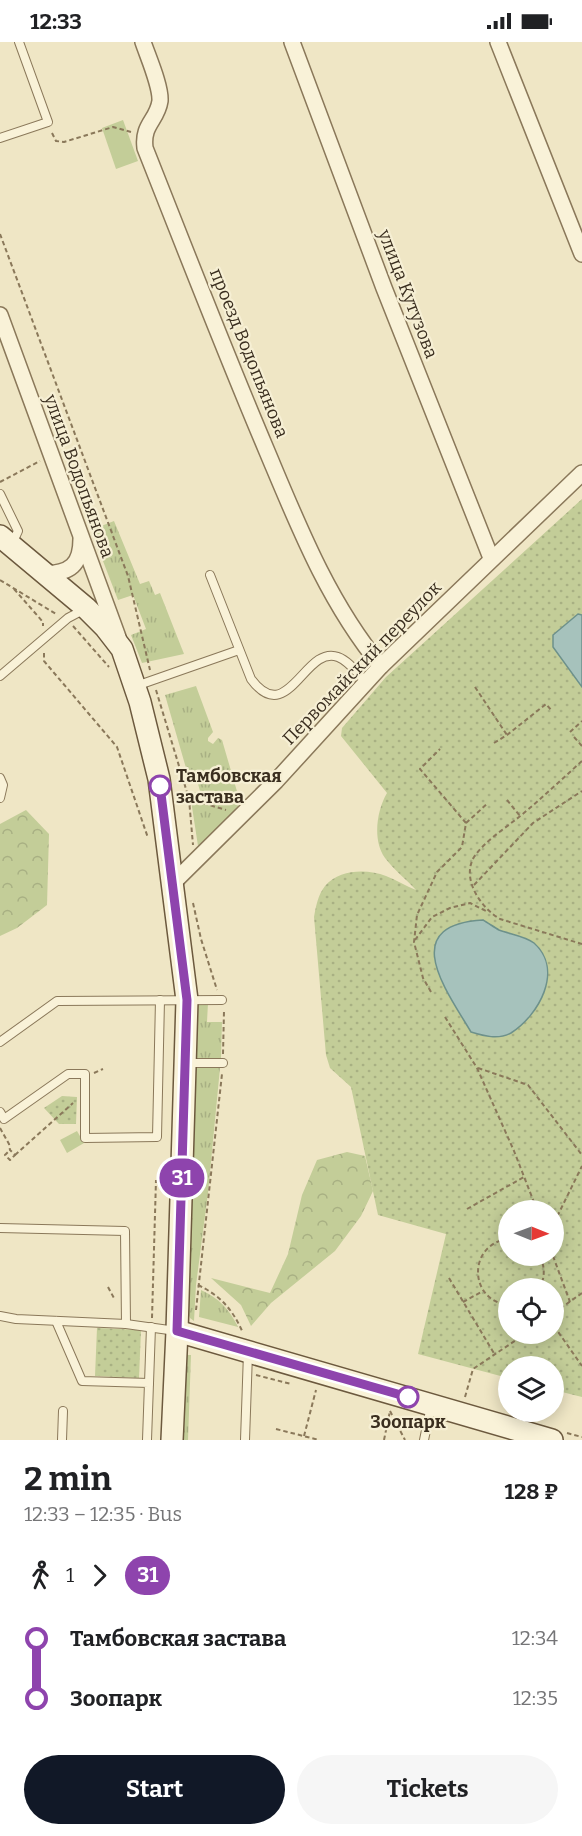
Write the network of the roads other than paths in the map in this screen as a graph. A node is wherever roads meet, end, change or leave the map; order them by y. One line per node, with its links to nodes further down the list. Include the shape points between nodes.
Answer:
1 (20, 42): 5 (lane, via 48,122)
2 (143, 42): 18 (street, проезд Водопьянова, via 160,97 146,129 145,148 301,531 338,605)
3 (292, 42): 12 (street, улица Кутузова)
4 (498, 42): 6 (street)
5 (0, 138)
6 (582, 254)
7 (0, 315): 10 (street, улица Водопьянова)
8 (582, 473): 12 (street, Первомайский переулок)
9 (0, 494): 11 (lane, via 18,531)
10 (81, 536): 13 (street, via 78,560 64,572); 16 (street, улица Водопьянова)
11 (6, 541): 13 (main road)
12 (491, 558): 18 (street, Первомайский переулок)
13 (45, 574): 15 (main road)
14 (210, 575): 17 (lane)
15 (86, 608): 16 (main road); 19 (lane, via 65,620)
16 (122, 649): 21 (main road)
17 (239, 650): 20 (lane, via 251,679 269,694 292,687 325,656 343,659); 21 (lane)
18 (381, 666): 20 (street, Первомайский переулок)
19 (0, 676)
20 (366, 682): 24 (street, Первомайский переулок, via 276,781)
21 (144, 683): 24 (main road)
22 (0, 778): 23 (lane)
23 (0, 798)
24 (173, 883): 26 (main road)
25 (160, 1000): 26 (lane); 28 (lane, via 57,1001); 31 (lane, via 157,1137 85,1138 86,1074 68,1074 4,1119)
26 (187, 1000): 27 (lane); 29 (main road)
27 (222, 1000)
28 (0, 1042)
29 (186, 1063): 30 (lane); 37 (main road)
30 (223, 1064)
31 (0, 1112)
32 (0, 1228): 35 (lane, via 125,1231)
33 (0, 1316): 34 (lane)
34 (56, 1321): 35 (lane); 39 (lane, via 82,1381)
35 (126, 1324): 36 (lane)
36 (151, 1327): 37 (lane); 39 (lane)
37 (177, 1331): 38 (main road); 44 (main road)
38 (246, 1342): 40 (main road); 45 (lane)
39 (149, 1383): 43 (lane)
40 (432, 1404): 46 (lane); 47 (main road)
41 (63, 1412): 42 (lane)
42 (62, 1440)
43 (147, 1440)
44 (172, 1440)
45 (245, 1440)
46 (424, 1440)
47 (552, 1440)

